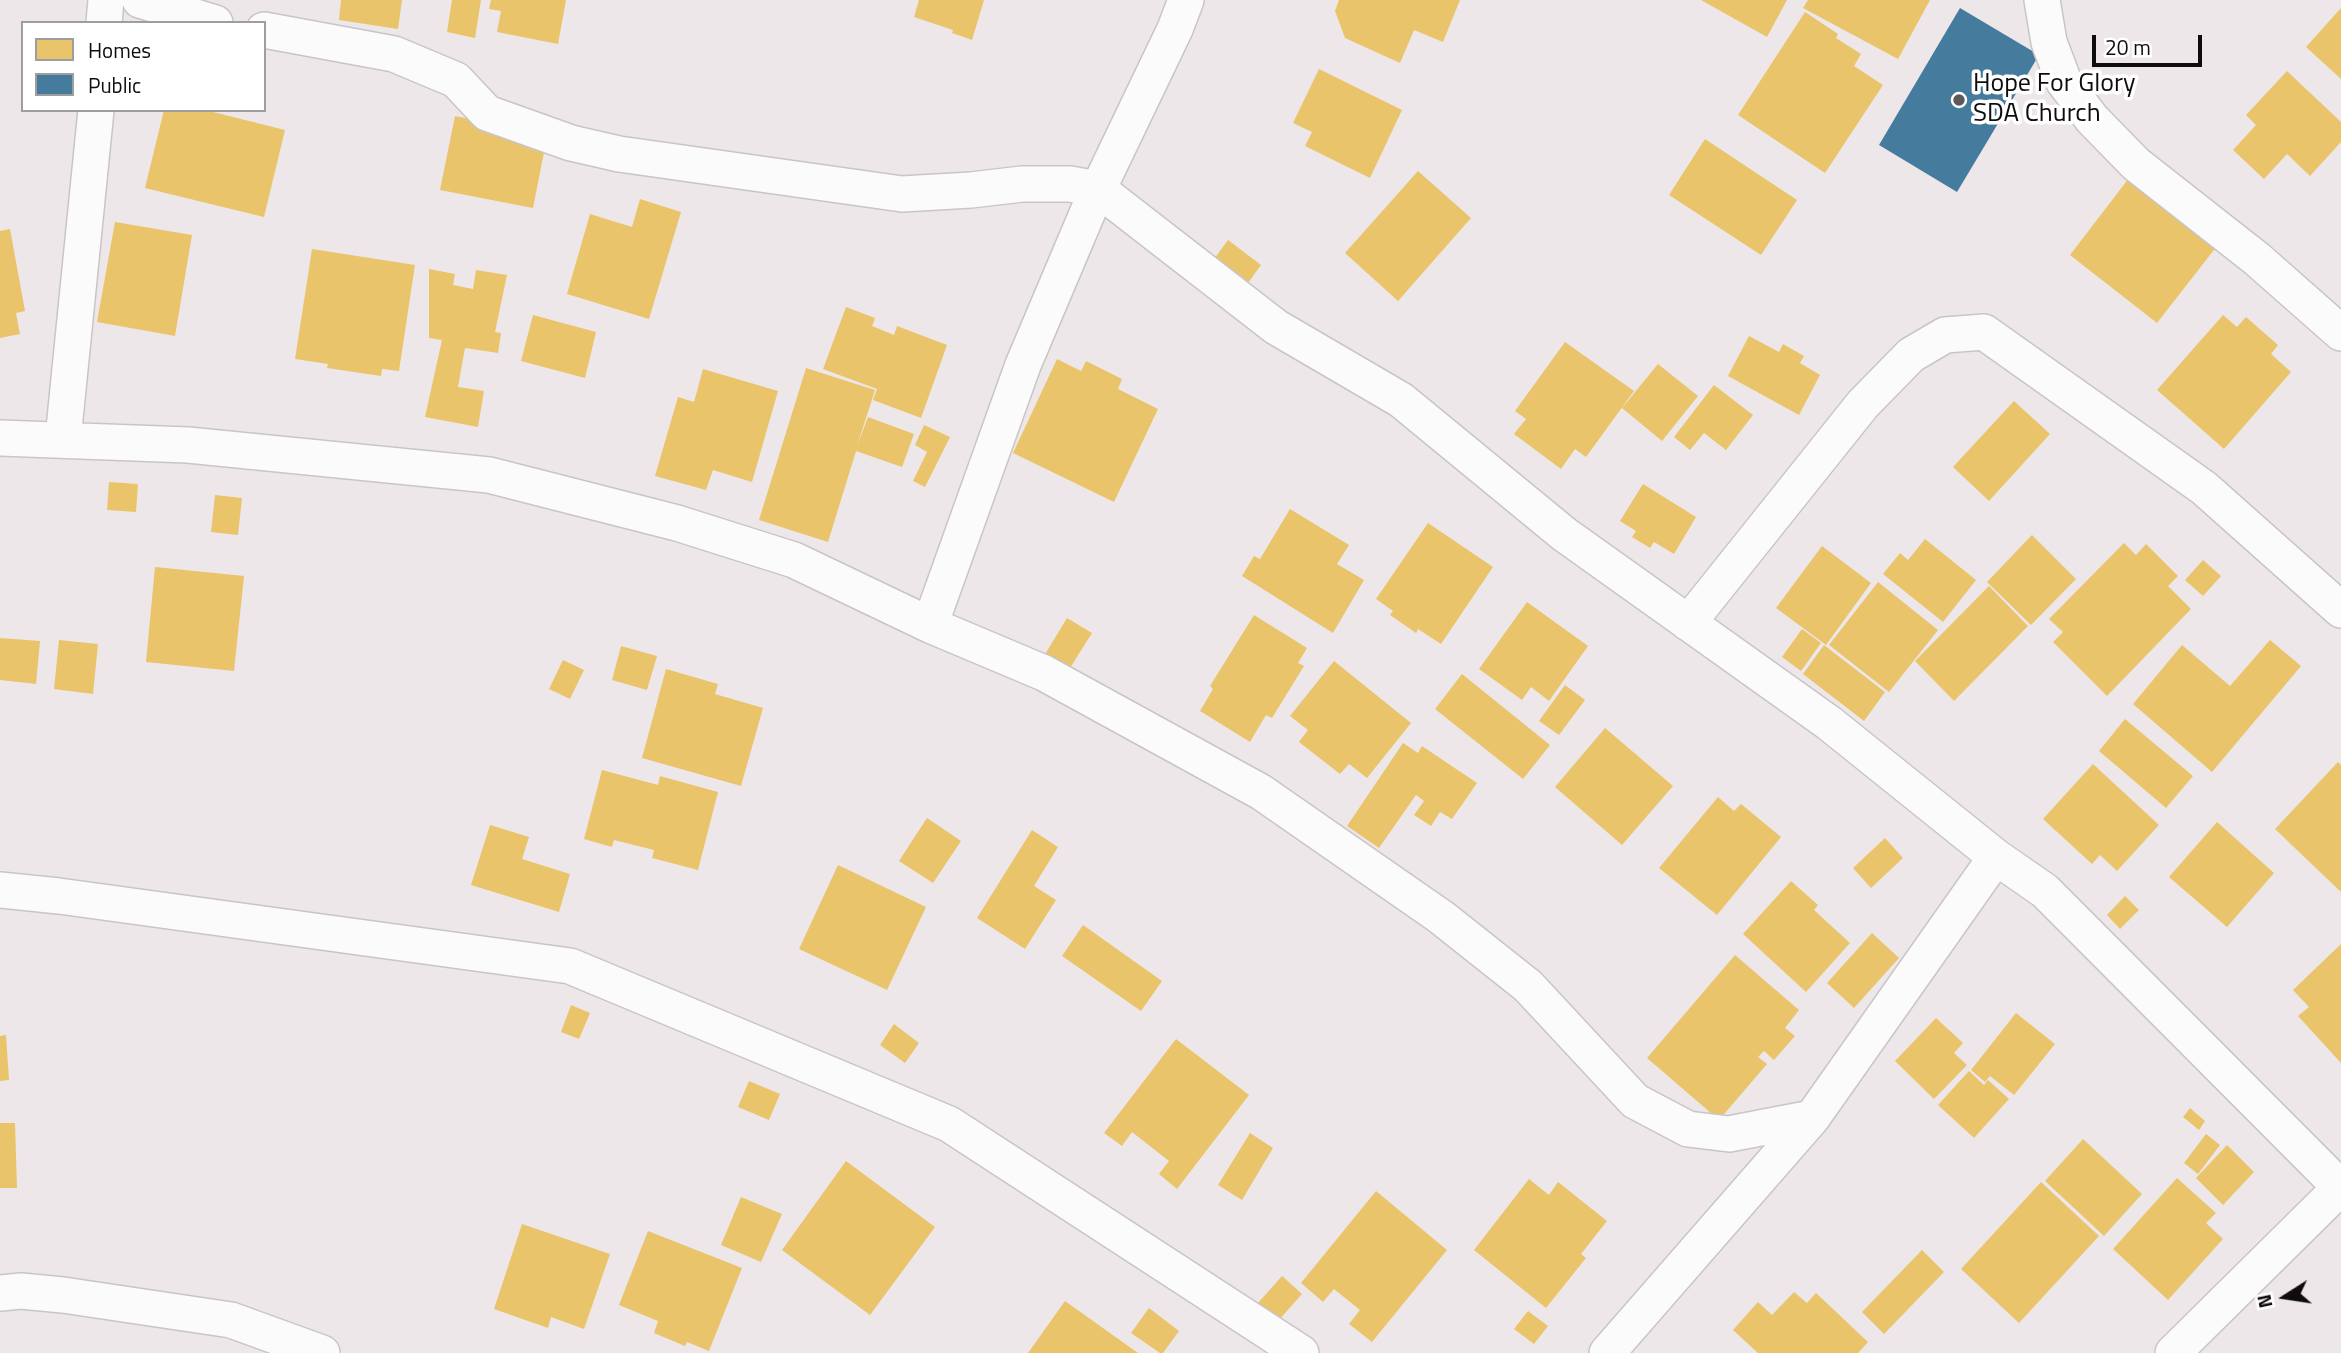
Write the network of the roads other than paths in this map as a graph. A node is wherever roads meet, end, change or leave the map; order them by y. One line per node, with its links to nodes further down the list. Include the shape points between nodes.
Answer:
1 (106, 0): 5 (street)
2 (140, 0): 6 (street)
3 (1186, 0): 9 (street)
4 (2042, 0): 10 (street, via 2049,42 2064,82 2092,119 2136,164 2257,259)
5 (104, 21)
6 (208, 21)
7 (266, 30): 9 (street, via 394,54 456,80 487,113 571,143 619,154 902,194 1022,184)
8 (96, 112): 12 (street)
9 (1098, 189): 14 (street, via 1276,327 1401,400 1564,534); 15 (street, via 1023,365)
10 (2341, 333)
11 (0, 438): 12 (street)
12 (63, 439): 15 (street, via 188,445 489,475 677,523 794,560)
13 (2341, 610): 14 (street, via 2204,488 1984,332 1945,335 1911,355 1863,404)
14 (1688, 623): 16 (street, via 1829,723)
15 (930, 625): 18 (street, via 1044,674 1261,792 1441,916 1528,986 1635,1101 1688,1129 1729,1134)
16 (1996, 857): 18 (street); 19 (street, via 2045,891)
17 (0, 890): 22 (street, via 570,966 949,1124)
18 (1812, 1118): 23 (street)
19 (2341, 1187): 24 (street)
20 (0, 1293): 21 (street, via 63,1294 231,1320)
21 (322, 1353)
22 (1301, 1353)
23 (1607, 1353)
24 (2173, 1353)

